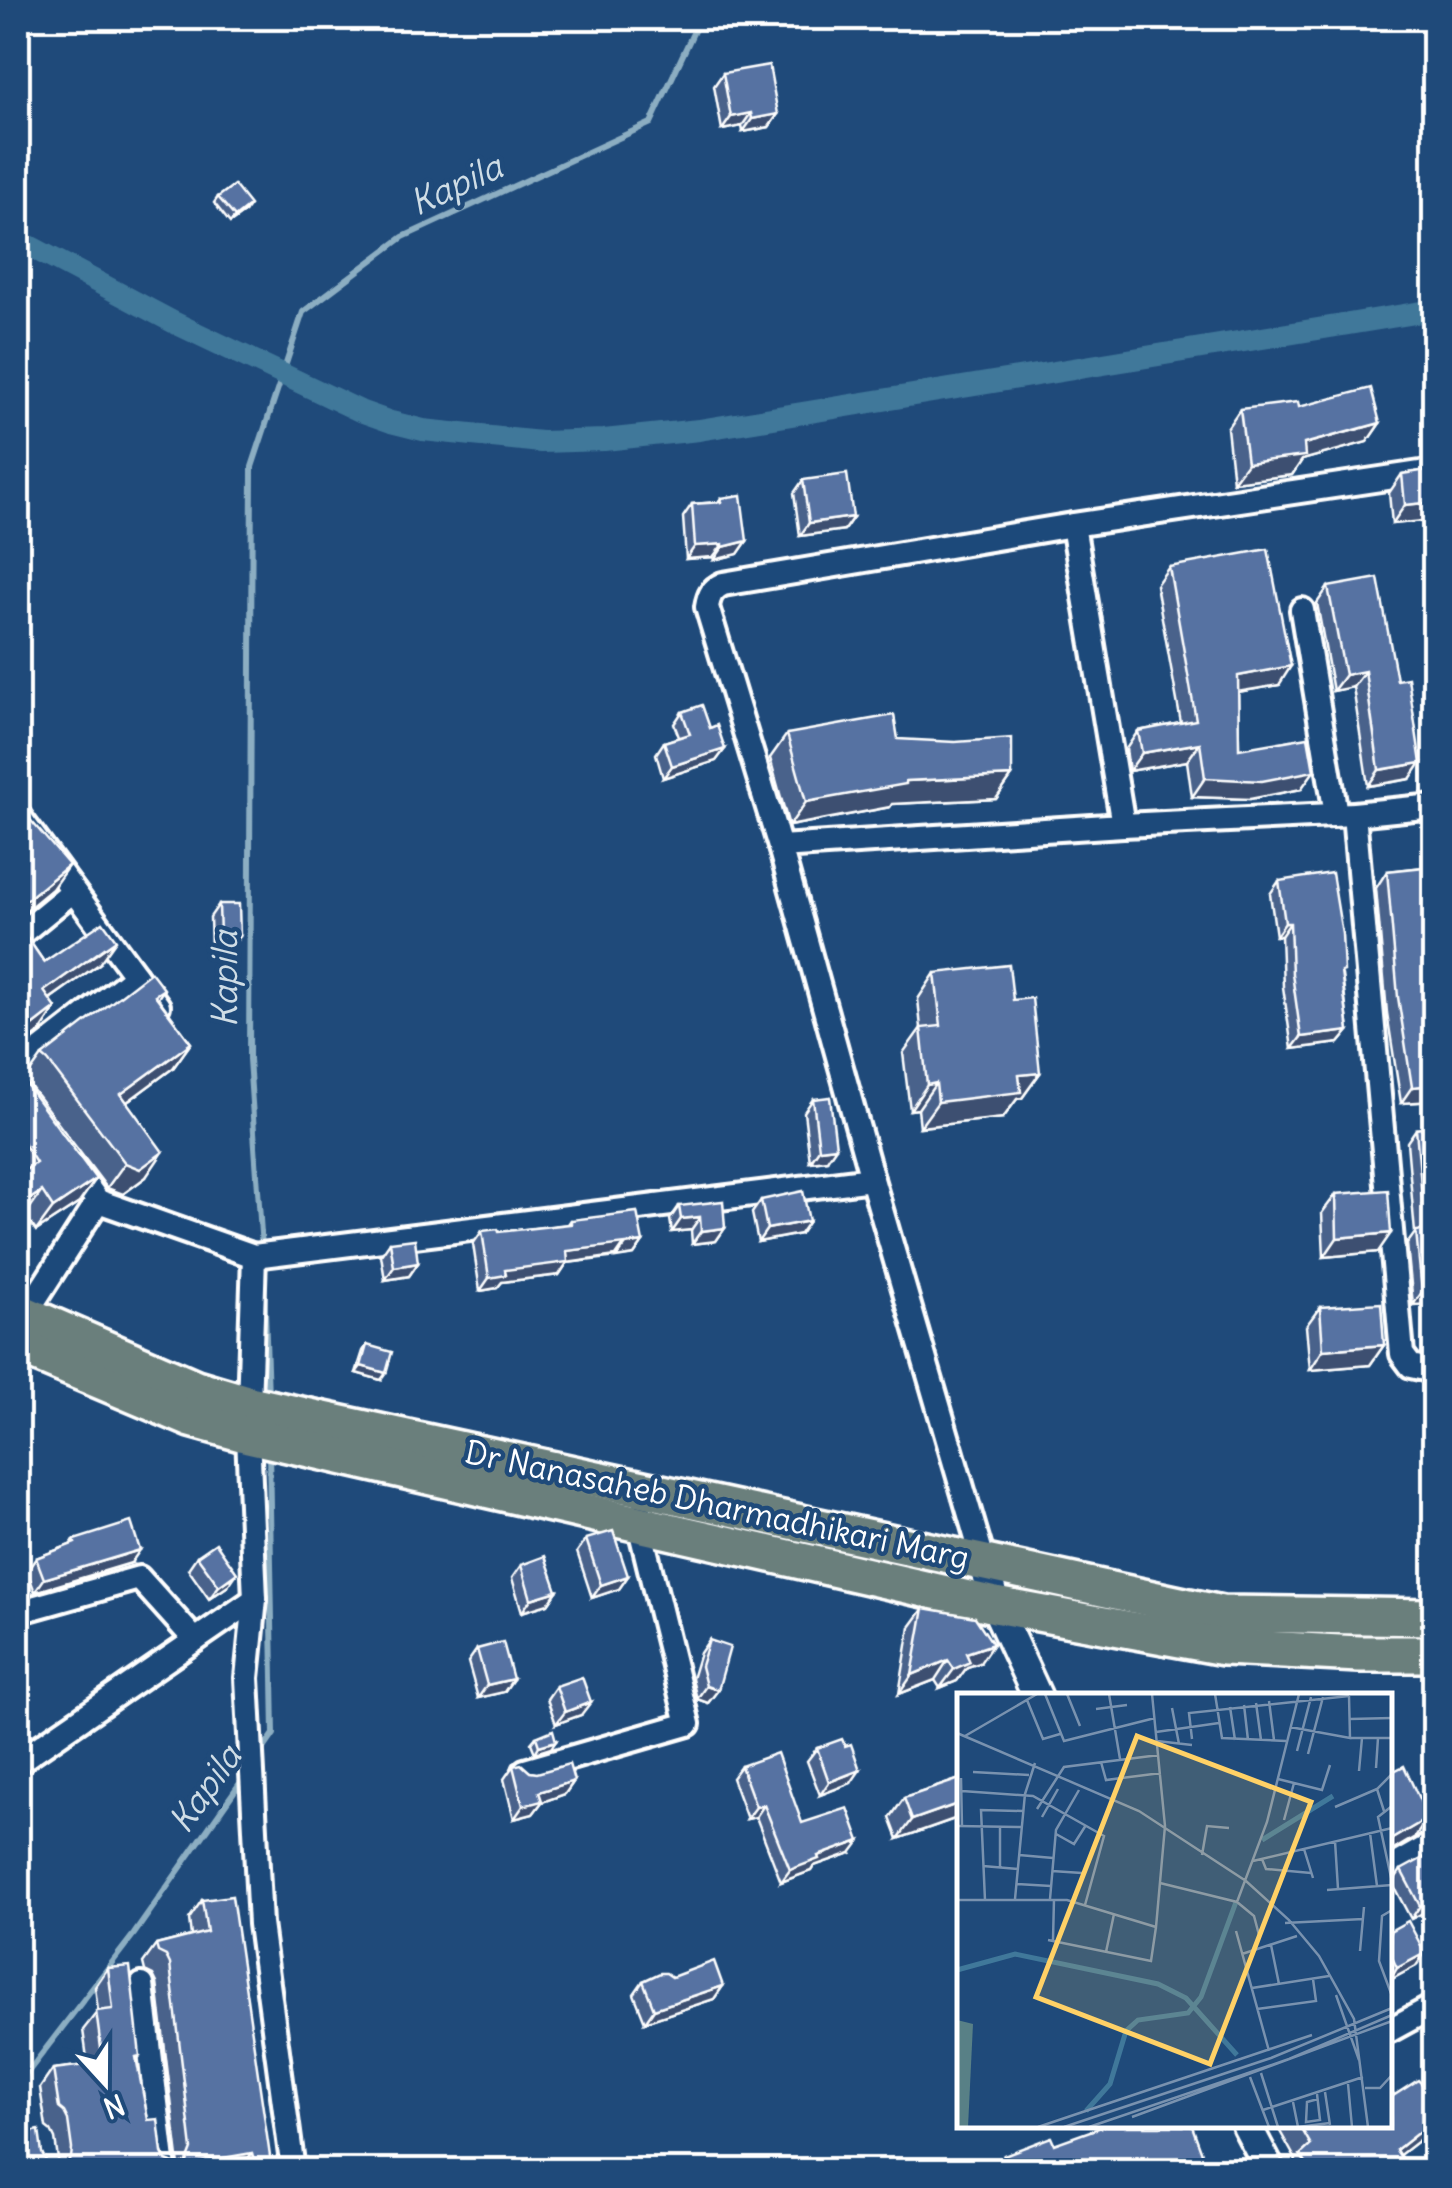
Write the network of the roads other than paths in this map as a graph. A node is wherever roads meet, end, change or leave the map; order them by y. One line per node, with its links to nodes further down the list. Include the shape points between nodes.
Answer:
1 (1434, 470): 2 (street)
2 (1073, 526): 7 (street); 8 (street, via 723,584 710,592 706,607)
3 (1302, 610): 5 (street)
4 (1434, 806): 5 (street)
5 (1345, 814): 7 (street); 19 (street, via 1402,1354 1410,1366)
6 (18, 816): 9 (street)
7 (1122, 825): 8 (street)
8 (780, 847): 15 (street)
9 (73, 891): 10 (street); 11 (street)
10 (18, 936)
11 (136, 976): 12 (street); 13 (street)
12 (172, 1023)
13 (18, 1068)
14 (64, 1155): 16 (street)
15 (872, 1180): 17 (street); 22 (street)
16 (98, 1200): 17 (street); 18 (street)
17 (254, 1256): 20 (street)
18 (20, 1324): 20 (main road, Dr Nanasaheb Dharmadhikari Marg, via 191,1419)
19 (1434, 1371)
20 (249, 1420): 21 (main road, Dr Nanasaheb Dharmadhikari Marg); 23 (street)
21 (641, 1506): 22 (main road, Dr Nanasaheb Dharmadhikari Marg); 24 (main road, Dr Nanasaheb Dharmadhikari Marg); 31 (street, via 688,1724)
22 (984, 1563): 24 (street); 26 (main road, Dr Nanasaheb Dharmadhikari Marg, via 1222,1614)
23 (255, 1598): 27 (street); 39 (street, via 248,1678 260,1924)
24 (995, 1606): 28 (main road, Dr Nanasaheb Dharmadhikari Marg, via 1224,1647); 29 (street)
25 (18, 1612): 27 (street, via 139,1578)
26 (1434, 1616)
27 (195, 1640): 30 (street)
28 (1434, 1654)
29 (1036, 1693)
30 (18, 1762)
31 (525, 1771)
32 (1434, 1843): 33 (street)
33 (1392, 1867)
34 (142, 1985): 38 (street)
35 (1434, 2006): 36 (street)
36 (1392, 2029)
37 (1248, 2128): 40 (street)
38 (164, 2170)
39 (293, 2170)
40 (1270, 2170)

